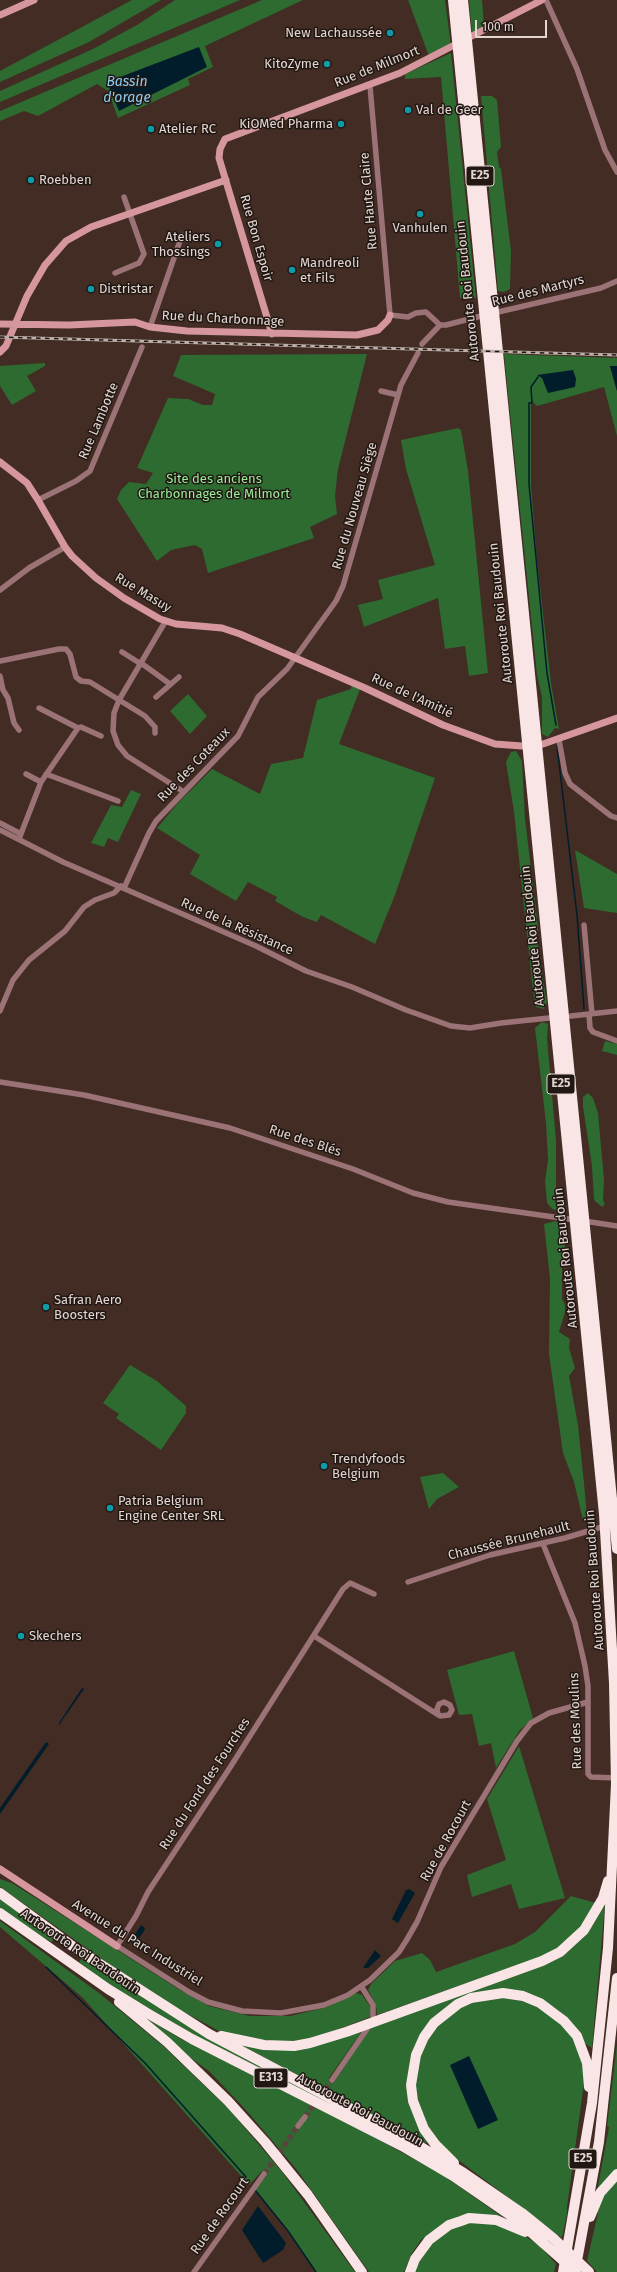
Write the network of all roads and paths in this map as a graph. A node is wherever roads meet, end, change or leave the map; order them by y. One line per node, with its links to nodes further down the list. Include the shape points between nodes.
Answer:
1 (34, 0): 6 (street)
2 (453, 0): 79 (highway, Autoroute Roi Baudouin / E25, via 604,1514 614,1683 616,1784)
3 (463, 0): 71 (highway, Autoroute Roi Baudouin / E25)
4 (542, 0): 7 (street, Rue de Milmort, via 440,54)
5 (546, 0): 9 (street, via 577,69 605,150)
6 (0, 14)
7 (370, 86): 8 (street, Rue de Milmort, via 231,135 225,139); 16 (street, Rue Haute Claire)
8 (220, 149): 10 (street, Rue Bon Espoir)
9 (617, 172)
10 (226, 180): 12 (street); 20 (street, Rue Bon Espoir)
11 (124, 197): 12 (street)
12 (130, 214): 14 (street, via 144,254 139,264); 23 (street, via 92,227 66,240 45,264 8,342)
13 (182, 235): 19 (street)
14 (115, 273)
15 (617, 281): 18 (street, Rue des Martyrs, via 538,303)
16 (390, 315): 18 (street, via 408,317 426,312); 20 (street, Rue du Charbonnage, via 378,330 368,334)
17 (0, 324): 19 (street, Rue du Charbonnage, via 69,325 135,322)
18 (440, 325): 21 (street)
19 (150, 327): 20 (street, Rue du Charbonnage)
20 (272, 334)
21 (422, 344)
22 (142, 347): 28 (street, Rue Lambotte, via 90,471)
23 (0, 352)
24 (418, 353): 26 (street, Rue du Nouveau Siège)
25 (381, 391): 26 (street)
26 (398, 395): 33 (street, Rue du Nouveau Siège, via 343,586 330,610)
27 (0, 462): 28 (street, Rue Masuy, via 18,475)
28 (38, 500): 29 (street, Rue Masuy)
29 (65, 547): 30 (street, via 29,568); 31 (street, Rue Masuy, via 96,578)
30 (0, 590)
31 (165, 622): 33 (street, Rue Masuy, via 222,628); 35 (street)
32 (122, 652): 35 (street)
33 (296, 656): 49 (street, Rue de l'Amitié, via 443,725 495,744); 53 (street, Rue des Coteaux, via 281,676 258,697 238,736)
34 (0, 661): 40 (street, via 64,648 70,654 74,676 81,681 90,682)
35 (141, 664): 38 (street); 40 (street)
36 (0, 676): 44 (street, via 14,723)
37 (179, 677): 38 (street)
38 (170, 684): 39 (street)
39 (156, 697)
40 (119, 700): 45 (street, via 145,716); 53 (street, via 112,720 118,745 129,757)
41 (39, 708): 43 (street)
42 (617, 718): 47 (street)
43 (78, 728): 46 (street); 51 (street)
44 (19, 730)
45 (155, 732)
46 (101, 736)
47 (559, 740): 48 (street); 55 (street, via 566,778 570,784)
48 (543, 744)
49 (522, 746)
50 (26, 774): 52 (street)
51 (46, 774): 52 (street); 54 (street)
52 (41, 782): 58 (street)
53 (184, 792): 59 (street, Rue des Coteaux, via 153,826 130,876)
54 (118, 802)
55 (617, 818)
56 (0, 823): 58 (street)
57 (0, 830): 58 (street, Rue de la Résistance)
58 (20, 837): 59 (street, Rue de la Résistance, via 63,862)
59 (122, 887): 61 (street, via 84,907 65,931 29,960 13,980); 65 (street, Rue de la Résistance, via 320,977 451,1026 470,1028)
60 (584, 925): 63 (street)
61 (0, 1010)
62 (617, 1012): 63 (street)
63 (591, 1014): 64 (street); 66 (street, via 590,1028 593,1032)
64 (571, 1016)
65 (549, 1018)
66 (617, 1041)
67 (0, 1082): 68 (street, Rue des Blés, via 84,1095 230,1128 353,1169 413,1193 448,1202)
68 (617, 1226)
69 (617, 1523): 70 (street, Chaussée Brunehault)
70 (543, 1544): 72 (street, Chaussée Brunehault, via 490,1555); 75 (street, Rue des Moulins, via 575,1623 585,1666)
71 (617, 1549)
72 (408, 1582)
73 (374, 1594): 74 (street, Rue du Fond des Fourches, via 350,1583 343,1589)
74 (314, 1636): 76 (street); 82 (street, Rue du Fond des Fourches, via 148,1892)
75 (588, 1702): 77 (street, Rue des Moulins, via 588,1774 598,1778); 84 (street, Rue de Rocourt, via 549,1713 531,1723 517,1741 441,1867 406,1941 391,1961)
76 (438, 1714)
77 (617, 1778)
78 (0, 1869): 82 (street, Avenue du Parc Industriel)
79 (612, 1870): 88 (highway, via 603,1898 584,1930 560,1952 542,1961 310,2043 294,2046 264,2045); 90 (highway, E25, via 608,1948)
80 (0, 1893): 88 (highway, Autoroute Roi Baudouin / E313, via 75,1948)
81 (0, 1913): 85 (highway, Autoroute Roi Baudouin / E313)
82 (117, 1946): 84 (street, Avenue du Parc Industriel, via 188,1992 208,2002 242,2011 281,2014 301,2010 324,2005 348,1995)
83 (617, 1978): 96 (highway, Autoroute Roi Baudouin / E25, via 599,2142)
84 (361, 1986): 86 (street, via 373,2005)
85 (108, 1989): 97 (highway, Autoroute Roi Baudouin / E313, via 192,2038 402,2146 487,2198); 99 (highway, via 111,1997 167,2042 228,2101 265,2142 308,2195)
86 (373, 2016)
87 (367, 2029): 89 (street)
88 (209, 2034): 93 (highway, E313, via 408,2139)
89 (332, 2080)
90 (592, 2103): 93 (highway, via 583,2048 577,2036 556,2013 535,2001 503,1993 472,1998 458,2004 434,2023 424,2037 416,2055 411,2085 413,2101 424,2129); 101 (highway, E25)
91 (305, 2117): 92 (street)
92 (298, 2126)
93 (464, 2173): 103 (highway, E313, via 553,2238)
94 (264, 2174): 98 (street, Rue de Rocourt)
95 (617, 2174): 96 (highway, via 600,2193 592,2214)
96 (586, 2221): 102 (highway, Autoroute Roi Baudouin / E25)
97 (542, 2242): 100 (highway, via 506,2222 470,2218 449,2225 429,2240 415,2258); 102 (highway, Autoroute Roi Baudouin / E313)
98 (194, 2272)
99 (362, 2272)
100 (410, 2272)
101 (563, 2272)
102 (576, 2272)
103 (589, 2272)

